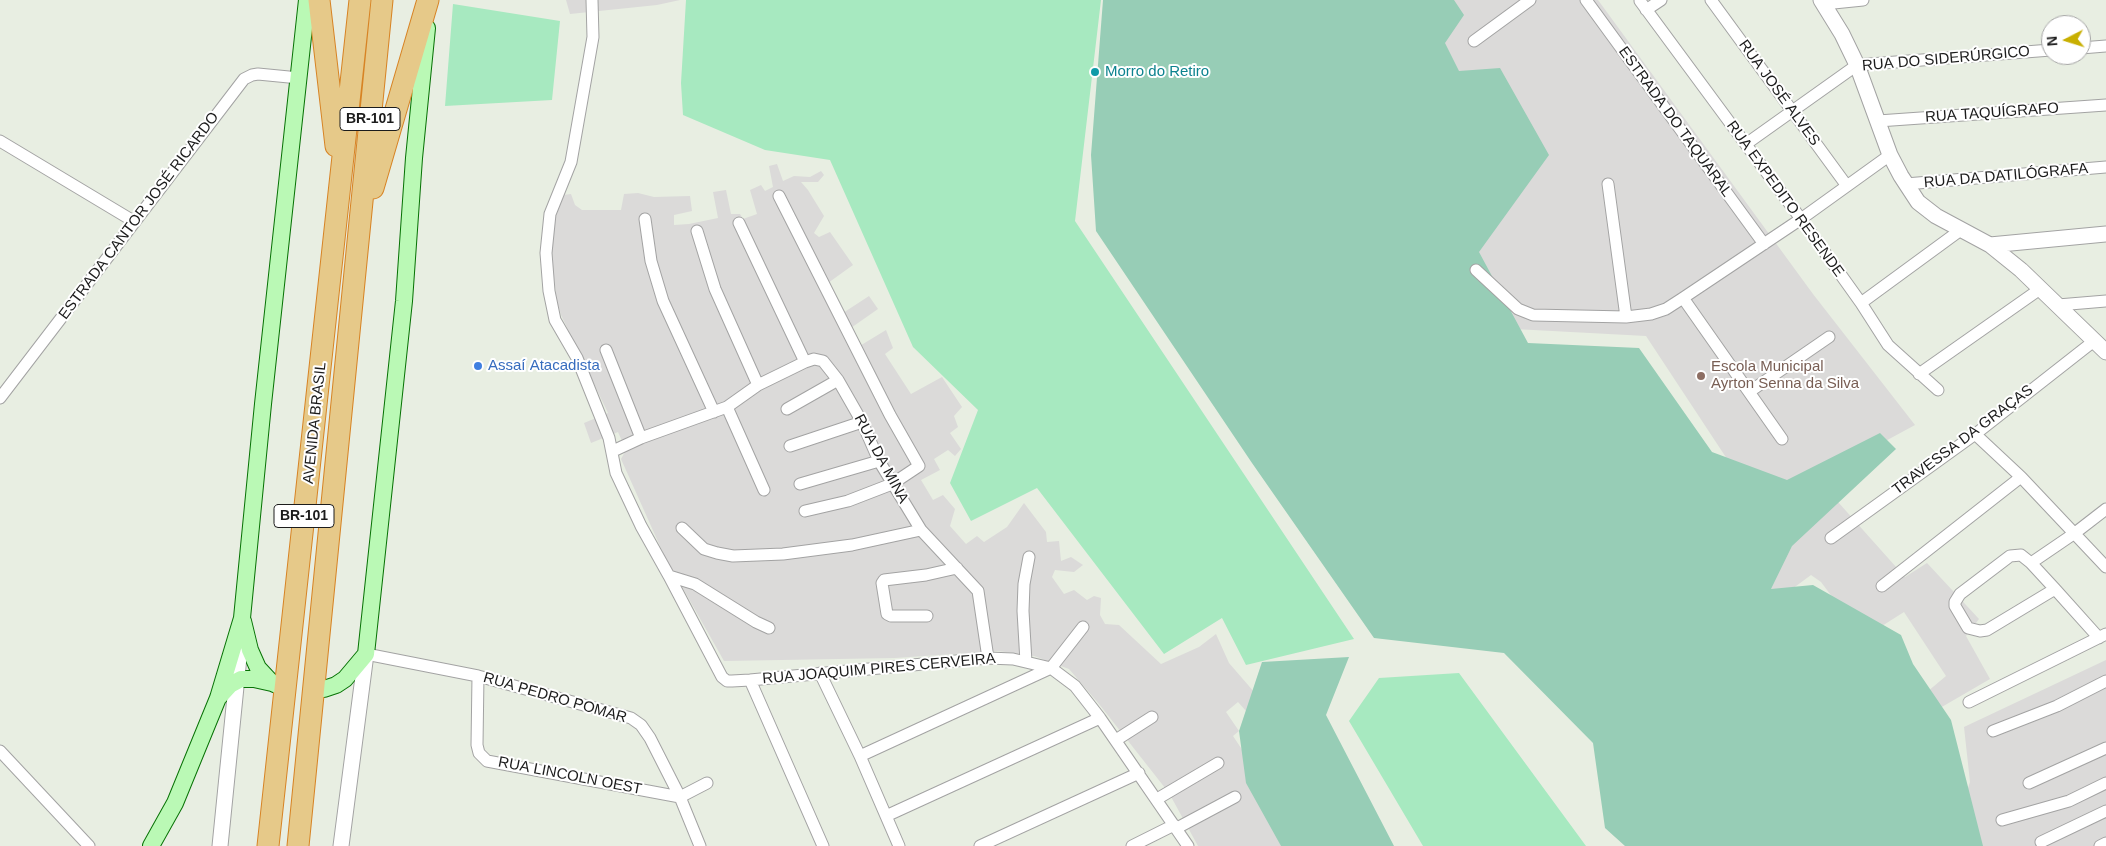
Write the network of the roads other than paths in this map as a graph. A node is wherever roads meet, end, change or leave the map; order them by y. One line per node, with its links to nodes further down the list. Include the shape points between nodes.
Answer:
1 (307, 0): 19 (main road)
2 (319, 0): 29 (highway)
3 (360, 0): 29 (highway, AVENIDA BRASIL / BR-101)
4 (382, 0): 39 (highway, AVENIDA BRASIL / BR-101)
5 (429, 0): 39 (highway); 92 (main road, via 404,301)
6 (1530, 0): 14 (street)
7 (1586, 0): 40 (street, ESTRADA DO TAQUARAL)
8 (1661, 0): 13 (street)
9 (1712, 0): 21 (street, RUA JOSÉ ALVES)
10 (1863, 0): 11 (street)
11 (1822, 2): 18 (street)
12 (590, 3): 68 (street, via 593,37 571,162 550,214 546,253 555,320 577,358)
13 (1643, 6): 24 (street, RUA EXPEDITO RESENDE)
14 (1474, 41)
15 (2106, 46): 16 (street)
16 (2091, 47)
17 (2041, 51): 18 (street, RUA DO SIDERÚRGICO)
18 (1857, 65): 21 (street, RUA DO SIDERÚRGICO); 22 (street)
19 (299, 78): 34 (street, ESTRADA CANTOR JOSÉ RICARDO, via 258,74 244,79); 88 (main road)
20 (2106, 104): 22 (street, RUA TAQUÍGRAFO)
21 (1792, 110): 24 (street, RUA DO SIDERÚRGICO); 30 (street, RUA JOSÉ ALVES)
22 (1878, 121): 25 (street)
23 (0, 140): 34 (street)
24 (1746, 144): 32 (street, RUA EXPEDITO RESENDE)
25 (1890, 154): 28 (street); 30 (street)
26 (2106, 167): 28 (street, RUA DA DATILÓGRAFA)
27 (1608, 184): 48 (street)
28 (1906, 184): 36 (street, via 1918,202 1936,216)
29 (341, 186): 128 (highway, AVENIDA BRASIL / BR-101)
30 (1847, 186): 32 (street)
31 (780, 196): 72 (street, via 890,415 918,463 917,468)
32 (1801, 218): 40 (street); 46 (street, RUA EXPEDITO RESENDE)
33 (645, 219): 62 (street, via 663,301)
34 (135, 222): 59 (street, ESTRADA CANTOR JOSÉ RICARDO)
35 (739, 223): 53 (street)
36 (1962, 229): 41 (street); 46 (street)
37 (697, 231): 56 (street, via 715,289)
38 (2106, 234): 41 (street)
39 (358, 239): 129 (highway, AVENIDA BRASIL / BR-101)
40 (1764, 244): 44 (street)
41 (1990, 245): 43 (street)
42 (1476, 270): 48 (street, via 1518,309 1532,316)
43 (2040, 289): 47 (street); 54 (street)
44 (1682, 298): 48 (street, via 1666,309); 58 (street)
45 (2106, 301): 47 (street)
46 (1861, 303): 54 (street, RUA EXPEDITO RESENDE, via 1888,345)
47 (2058, 305): 50 (street)
48 (1626, 317)
49 (1829, 337): 58 (street)
50 (2094, 340): 52 (street); 64 (street, TRAVESSA DA GRAÇAS)
51 (606, 350): 65 (street)
52 (2106, 352)
53 (805, 362): 55 (street, RUA DA MINA, via 823,361); 56 (street)
54 (1919, 374): 57 (street, RUA EXPEDITO RESENDE)
55 (838, 380): 61 (street); 63 (street, RUA DA MINA)
56 (758, 385): 60 (street)
57 (1938, 390)
58 (1749, 392): 66 (street)
59 (0, 398)
60 (727, 407): 62 (street); 73 (street)
61 (787, 409)
62 (714, 412): 65 (street)
63 (862, 422): 67 (street); 69 (street, RUA DA MINA)
64 (1975, 434): 70 (street); 79 (street, TRAVESSA DA GRAÇAS)
65 (641, 438): 68 (street)
66 (1782, 439)
67 (790, 446)
68 (613, 452): 84 (street, via 616,473)
69 (879, 461): 71 (street); 72 (street, RUA DA MINA)
70 (2021, 477): 78 (street); 85 (street)
71 (800, 484)
72 (892, 484): 75 (street, via 848,501); 77 (street, RUA DA MINA)
73 (764, 490)
74 (2106, 509): 78 (street)
75 (805, 511)
76 (682, 528): 77 (street, via 704,549 733,556 783,554 852,545)
77 (921, 530): 83 (street, RUA DA MINA)
78 (2075, 533): 81 (street); 82 (street)
79 (1831, 538)
80 (1028, 557): 94 (street, via 1023,611)
81 (2031, 563): 86 (street); 86 (street, via 2016,554 1960,594 1955,602 1956,610 1968,628 1986,630)
82 (2106, 567)
83 (958, 568): 87 (street, via 884,580 882,583 887,614); 93 (street, RUA DA MINA, via 978,591)
84 (669, 576): 90 (street, via 695,584); 98 (street, RUA JOAQUIM PIRES CERVEIRA, via 722,677 727,681)
85 (1882, 586)
86 (2055, 588): 91 (street)
87 (927, 616)
88 (242, 618): 99 (street); 99 (main road, via 258,668 275,685 254,679); 102 (main road)
89 (1083, 627): 95 (street)
90 (770, 628)
91 (2102, 636): 103 (street)
92 (366, 654): 97 (street, RUA PEDRO POMAR); 101 (main road, via 345,679); 130 (street)
93 (988, 658): 94 (street, RUA JOAQUIM PIRES CERVEIRA); 96 (street, RUA JOAQUIM PIRES CERVEIRA)
94 (1026, 662): 95 (street, RUA JOAQUIM PIRES CERVEIRA)
95 (1051, 668): 105 (street, RUA JOAQUIM PIRES CERVEIRA, via 1075,686); 110 (street)
96 (820, 673): 98 (street, RUA JOAQUIM PIRES CERVEIRA); 110 (street)
97 (478, 676): 116 (street, RUA PEDRO POMAR, via 631,718 650,738); 116 (street, RUA LINCOLN OEST, via 477,744 479,753 487,760)
98 (750, 680): 132 (street)
99 (236, 681): 102 (main road); 127 (street)
100 (2106, 681): 106 (street, via 2057,706)
101 (324, 689)
102 (218, 698): 126 (main road, via 175,803)
103 (1969, 702)
104 (1152, 717): 107 (street)
105 (1100, 718): 107 (street, RUA JOAQUIM PIRES CERVEIRA); 120 (street)
106 (1994, 731)
107 (1116, 740): 112 (street, RUA JOAQUIM PIRES CERVEIRA)
108 (2106, 748): 114 (street)
109 (0, 751): 125 (street)
110 (860, 756): 120 (street)
111 (1218, 764): 118 (street)
112 (1139, 773): 118 (street, RUA JOAQUIM PIRES CERVEIRA); 134 (street)
113 (707, 783): 116 (street)
114 (2029, 783)
115 (2106, 783): 121 (street, via 2069,801)
116 (680, 797): 131 (street, RUA PEDRO POMAR)
117 (1235, 797): 122 (street)
118 (1158, 799): 122 (street, RUA JOAQUIM PIRES CERVEIRA)
119 (2106, 812): 123 (street)
120 (886, 816): 133 (street)
121 (2002, 820)
122 (1176, 827): 135 (street); 136 (street, RUA JOAQUIM PIRES CERVEIRA)
123 (2041, 842)
124 (2106, 844): 137 (street)
125 (89, 846)
126 (151, 846)
127 (220, 846)
128 (268, 846)
129 (298, 846)
130 (341, 846)
131 (700, 846)
132 (823, 846)
133 (899, 846)
134 (980, 846)
135 (1132, 846)
136 (1188, 846)
137 (2100, 846)

